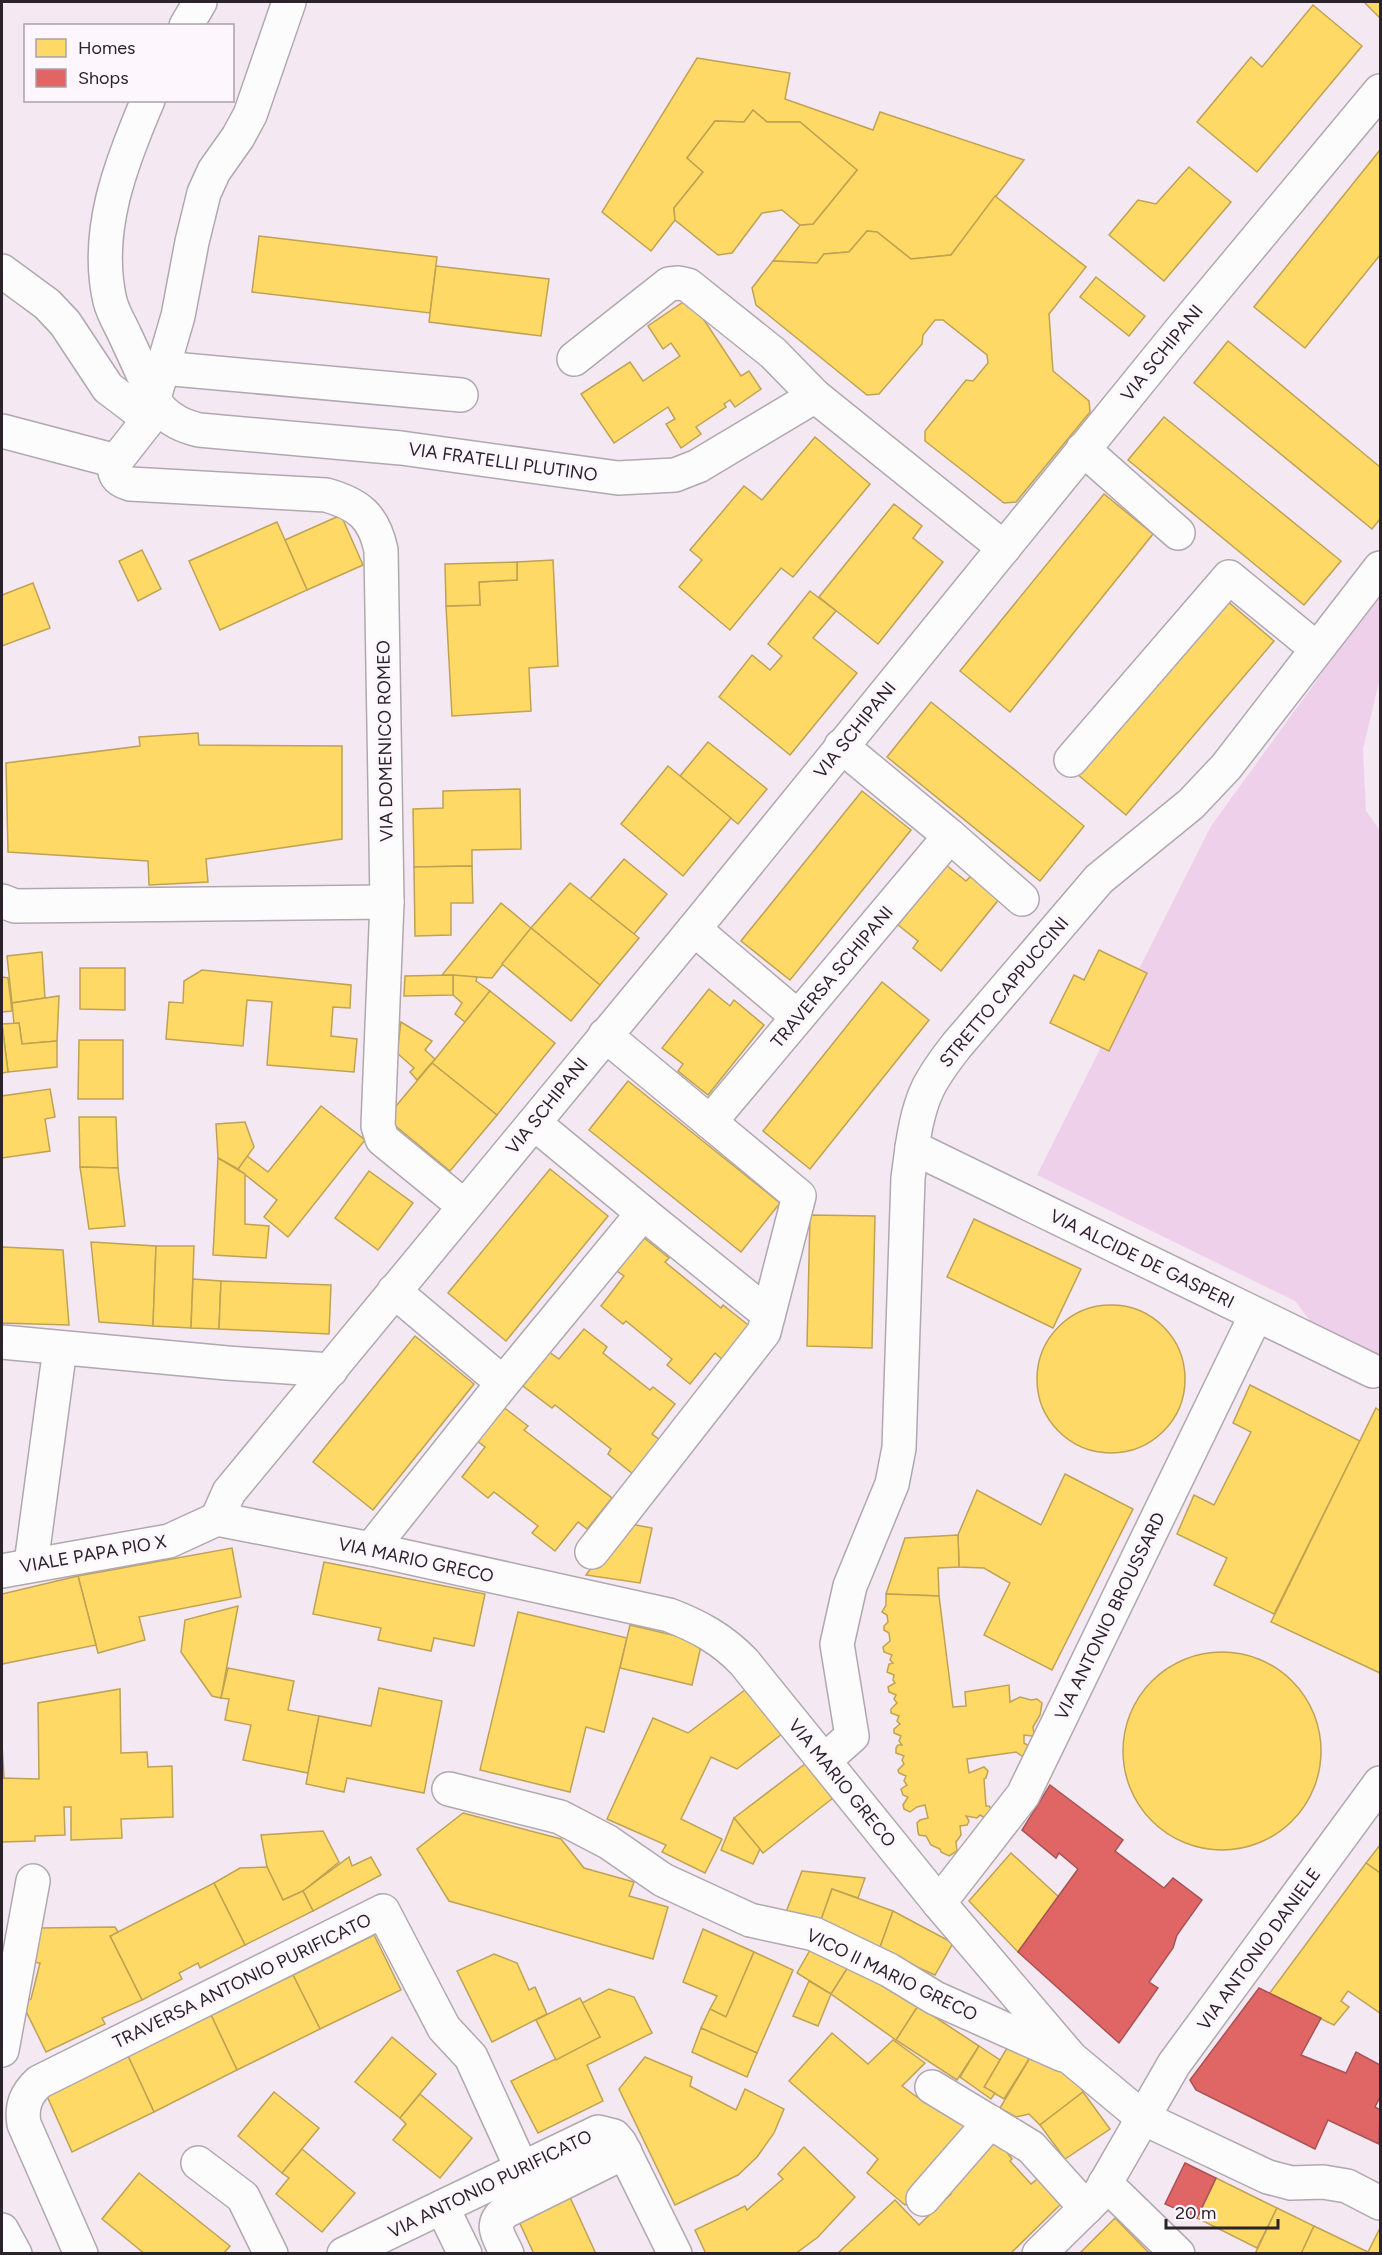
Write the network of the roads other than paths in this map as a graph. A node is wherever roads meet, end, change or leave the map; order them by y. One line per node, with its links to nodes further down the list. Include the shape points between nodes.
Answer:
1 (200, 2): 3 (street)
2 (289, 2): 10 (street, via 250,115 204,193)
3 (187, 24)
4 (1380, 91): 12 (street, VIA SCHIPANI)
5 (147, 102): 10 (street, via 117,182 104,257 111,303)
6 (2, 271): 10 (street, VIA FRATELLI PLUTINO, via 47,304 65,323 108,388)
7 (574, 359): 9 (street, via 669,284 680,283 688,285 773,353)
8 (461, 395): 10 (street)
9 (815, 396): 10 (street, VIA FRATELLI PLUTINO, via 698,466 675,476 648,478 618,478 401,448 199,430 169,418); 15 (street)
10 (156, 399): 13 (street)
11 (2, 431): 13 (street)
12 (1083, 449): 14 (street); 15 (street, VIA SCHIPANI)
13 (116, 460): 23 (street, VIA DOMENICO ROMEO, via 115,475 130,484 326,495 345,500 371,520 381,550)
14 (1178, 532)
15 (1004, 548): 18 (street, VIA SCHIPANI)
16 (1380, 568): 17 (street, STRETTO CAPPUCCINI)
17 (1317, 649): 19 (street, via 1229,577); 29 (street, STRETTO CAPPUCCINI, via 1226,766 1191,804 1099,879 957,1045 927,1090)
18 (841, 746): 20 (street); 24 (street, VIA SCHIPANI)
19 (1071, 760)
20 (950, 837): 21 (street); 25 (street, TRAVERSA SCHIPANI)
21 (1022, 899)
22 (2, 901): 23 (street, via 15,906)
23 (387, 902): 30 (street, VIA DOMENICO ROMEO, via 378,1126 382,1139)
24 (694, 928): 25 (street); 26 (street, VIA SCHIPANI)
25 (798, 1017): 28 (street, TRAVERSA SCHIPANI)
26 (605, 1035): 27 (street, VIA SCHIPANI); 28 (street)
27 (534, 1122): 30 (street, VIA SCHIPANI); 31 (street)
28 (710, 1122): 33 (street, via 799,1196)
29 (912, 1147): 34 (street, VIA ALCIDE DE GASPERI); 44 (street, STRETTO CAPPUCCINI, via 899,1448 892,1484 850,1586 837,1644 852,1736)
30 (464, 1206): 32 (street, VIA SCHIPANI)
31 (643, 1213): 33 (street); 39 (street)
32 (394, 1291): 37 (street, VIA SCHIPANI); 39 (street)
33 (768, 1314): 42 (street, via 764,1332)
34 (1256, 1314): 38 (street, VIA ALCIDE DE GASPERI); 48 (street, VIA ANTONIO BROUSSARD, via 1023,1796)
35 (2, 1342): 36 (street)
36 (60, 1348): 37 (street); 43 (street)
37 (331, 1370): 40 (street, VIA SCHIPANI, via 229,1492)
38 (1373, 1371)
39 (504, 1383): 41 (street)
40 (217, 1519): 41 (street, VIA MARIO GRECO); 43 (street, VIALE PAPA PIO X, via 169,1541)
41 (371, 1549): 44 (street, VIA MARIO GRECO, via 688,1622 729,1647 744,1662)
42 (592, 1551)
43 (16, 1568)
44 (825, 1760): 48 (street, VIA MARIO GRECO)
45 (1380, 1784): 52 (street, VIA ANTONIO DANIELE, via 1174,2064)
46 (449, 1789): 50 (street, VICO II MARIO GRECO, via 560,1817 608,1842 663,1880 750,1920 814,1934 889,1970 935,1998)
47 (33, 1881): 49 (street)
48 (939, 1902): 50 (street, VIA MARIO GRECO)
49 (2, 2050)
50 (1071, 2058): 52 (street, VIA MARIO GRECO)
51 (932, 2087): 53 (street)
52 (1143, 2118): 57 (street, VIA ANTONIO DANIELE); 59 (street, VIA MARIO GRECO, via 1268,2177 1291,2183 1323,2182 1347,2187)
53 (990, 2122): 57 (street); 58 (street)
54 (625, 2152): 56 (street, VIA ANTONIO PURIFICATO, via 614,2136 598,2132); 67 (street, via 499,2216 496,2231); 68 (street, VIA ANTONIO PURIFICATO)
55 (198, 2163): 64 (street, via 243,2197)
56 (522, 2169): 60 (street, VIA ANTONIO PURIFICATO); 63 (street, TRAVERSA ANTONIO PURIFICATO, via 471,2057 444,2028 383,1911 39,2082 30,2091 22,2112 24,2124)
57 (1096, 2195): 69 (street, VIA ANTONIO DANIELE); 70 (street)
58 (923, 2199)
59 (1380, 2203)
60 (442, 2207): 65 (street, VIA ANTONIO PURIFICATO); 66 (street)
61 (2, 2230): 62 (street)
62 (15, 2253)
63 (81, 2253)
64 (272, 2253)
65 (344, 2253)
66 (465, 2253)
67 (507, 2253)
68 (675, 2253)
69 (1039, 2253)
70 (1178, 2253)

